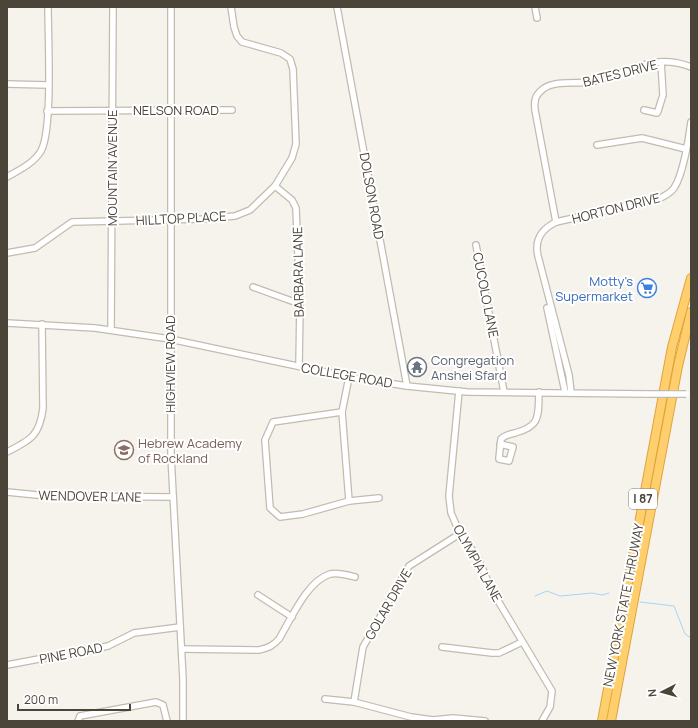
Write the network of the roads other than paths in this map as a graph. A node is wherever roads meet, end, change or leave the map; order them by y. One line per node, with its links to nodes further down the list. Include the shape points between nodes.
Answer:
1 (48, 7): 11 (street)
2 (113, 7): 12 (street, MOUNTAIN AVENUE)
3 (171, 7): 13 (street, HIGHVIEW ROAD)
4 (231, 7): 21 (street, HILLTOP PLACE, via 234,28 242,42 281,52 290,58 293,69 296,144 292,158)
5 (337, 7): 37 (street, DOLSON ROAD)
6 (535, 7): 7 (street)
7 (537, 18)
8 (661, 62): 9 (street, BATES DRIVE); 15 (street, via 663,95 658,111 656,113); 24 (street, BATES DRIVE, via 646,64 590,82 551,85 538,94 534,101 535,110)
9 (691, 67)
10 (7, 84): 11 (street)
11 (48, 85): 16 (street)
12 (112, 110): 13 (street, NELSON ROAD); 16 (street, NELSON ROAD); 23 (street, MOUNTAIN AVENUE)
13 (170, 110): 14 (street, NELSON ROAD); 22 (street, HIGHVIEW ROAD)
14 (232, 110)
15 (644, 110)
16 (47, 111): 20 (street, via 45,139 41,152 28,166)
17 (691, 122): 19 (street, HORTON DRIVE)
18 (597, 145): 19 (street, via 642,138)
19 (686, 149): 24 (street, HORTON DRIVE, via 678,180 674,189 667,195)
20 (7, 177)
21 (275, 186): 22 (street, HILLTOP PLACE, via 250,210 235,216); 29 (street, BARBARA LANE, via 292,200 296,208)
22 (171, 220): 23 (street, HILLTOP PLACE); 34 (street, HIGHVIEW ROAD)
23 (113, 221): 26 (street, HILLTOP PLACE, via 72,222 35,248); 33 (street, MOUNTAIN AVENUE)
24 (556, 222): 41 (street, HORTON DRIVE, via 542,232 537,240 537,251 547,307)
25 (476, 246): 39 (street, CUCOLO LANE)
26 (7, 253)
27 (691, 278): 66 (highway, NEW YORK STATE THRUWAY / I 87, via 672,347)
28 (253, 287): 29 (street)
29 (300, 304): 35 (street, BARBARA LANE)
30 (691, 312): 67 (highway, NEW YORK STATE THRUWAY / I 87, via 678,366)
31 (7, 323): 32 (street, COLLEGE ROAD)
32 (42, 324): 33 (street, COLLEGE ROAD); 45 (street, via 42,420 31,439)
33 (111, 330): 34 (street, COLLEGE ROAD)
34 (170, 339): 35 (street, COLLEGE ROAD); 47 (street, HIGHVIEW ROAD)
35 (299, 366): 36 (street, COLLEGE ROAD)
36 (349, 377): 37 (street, COLLEGE ROAD); 43 (street)
37 (407, 386): 38 (street, COLLEGE ROAD)
38 (459, 391): 39 (street, COLLEGE ROAD); 50 (street, OLYMPIA LANE, via 449,496 451,513)
39 (504, 392): 40 (street, COLLEGE ROAD)
40 (539, 392): 41 (street, COLLEGE ROAD); 44 (street, via 538,413 534,424 527,430 504,436)
41 (568, 392): 42 (street, COLLEGE ROAD, bridge)
42 (688, 394)
43 (342, 412): 49 (street); 49 (street, via 273,422 265,440 270,508 280,517 294,516)
44 (500, 444)
45 (7, 452)
46 (7, 492): 47 (street, WENDOVER LANE, via 47,496)
47 (173, 497): 54 (street, HIGHVIEW ROAD)
48 (379, 498): 49 (street)
49 (349, 501)
50 (460, 533): 55 (street, OLYMPIA LANE, via 478,560); 60 (street, GOLAR DRIVE, via 409,566 363,647)
51 (355, 577): 53 (street, via 337,573 323,577 313,584)
52 (258, 596): 53 (street)
53 (292, 617): 57 (street, via 279,639 267,648)
54 (180, 627): 57 (street, HIGHVIEW ROAD); 58 (street, PINE ROAD, via 134,633 108,646)
55 (522, 642): 56 (street, via 492,653); 65 (street, OLYMPIA LANE, via 552,691 550,707)
56 (442, 647)
57 (182, 648): 63 (street, HIGHVIEW ROAD)
58 (7, 665)
59 (325, 700): 60 (street)
60 (354, 702): 64 (street, via 412,717 433,720 468,718)
61 (78, 721): 62 (street, via 80,716 156,702 163,705)
62 (167, 721)
63 (183, 721)
64 (485, 721)
65 (542, 721)
66 (602, 721)
67 (611, 721)

